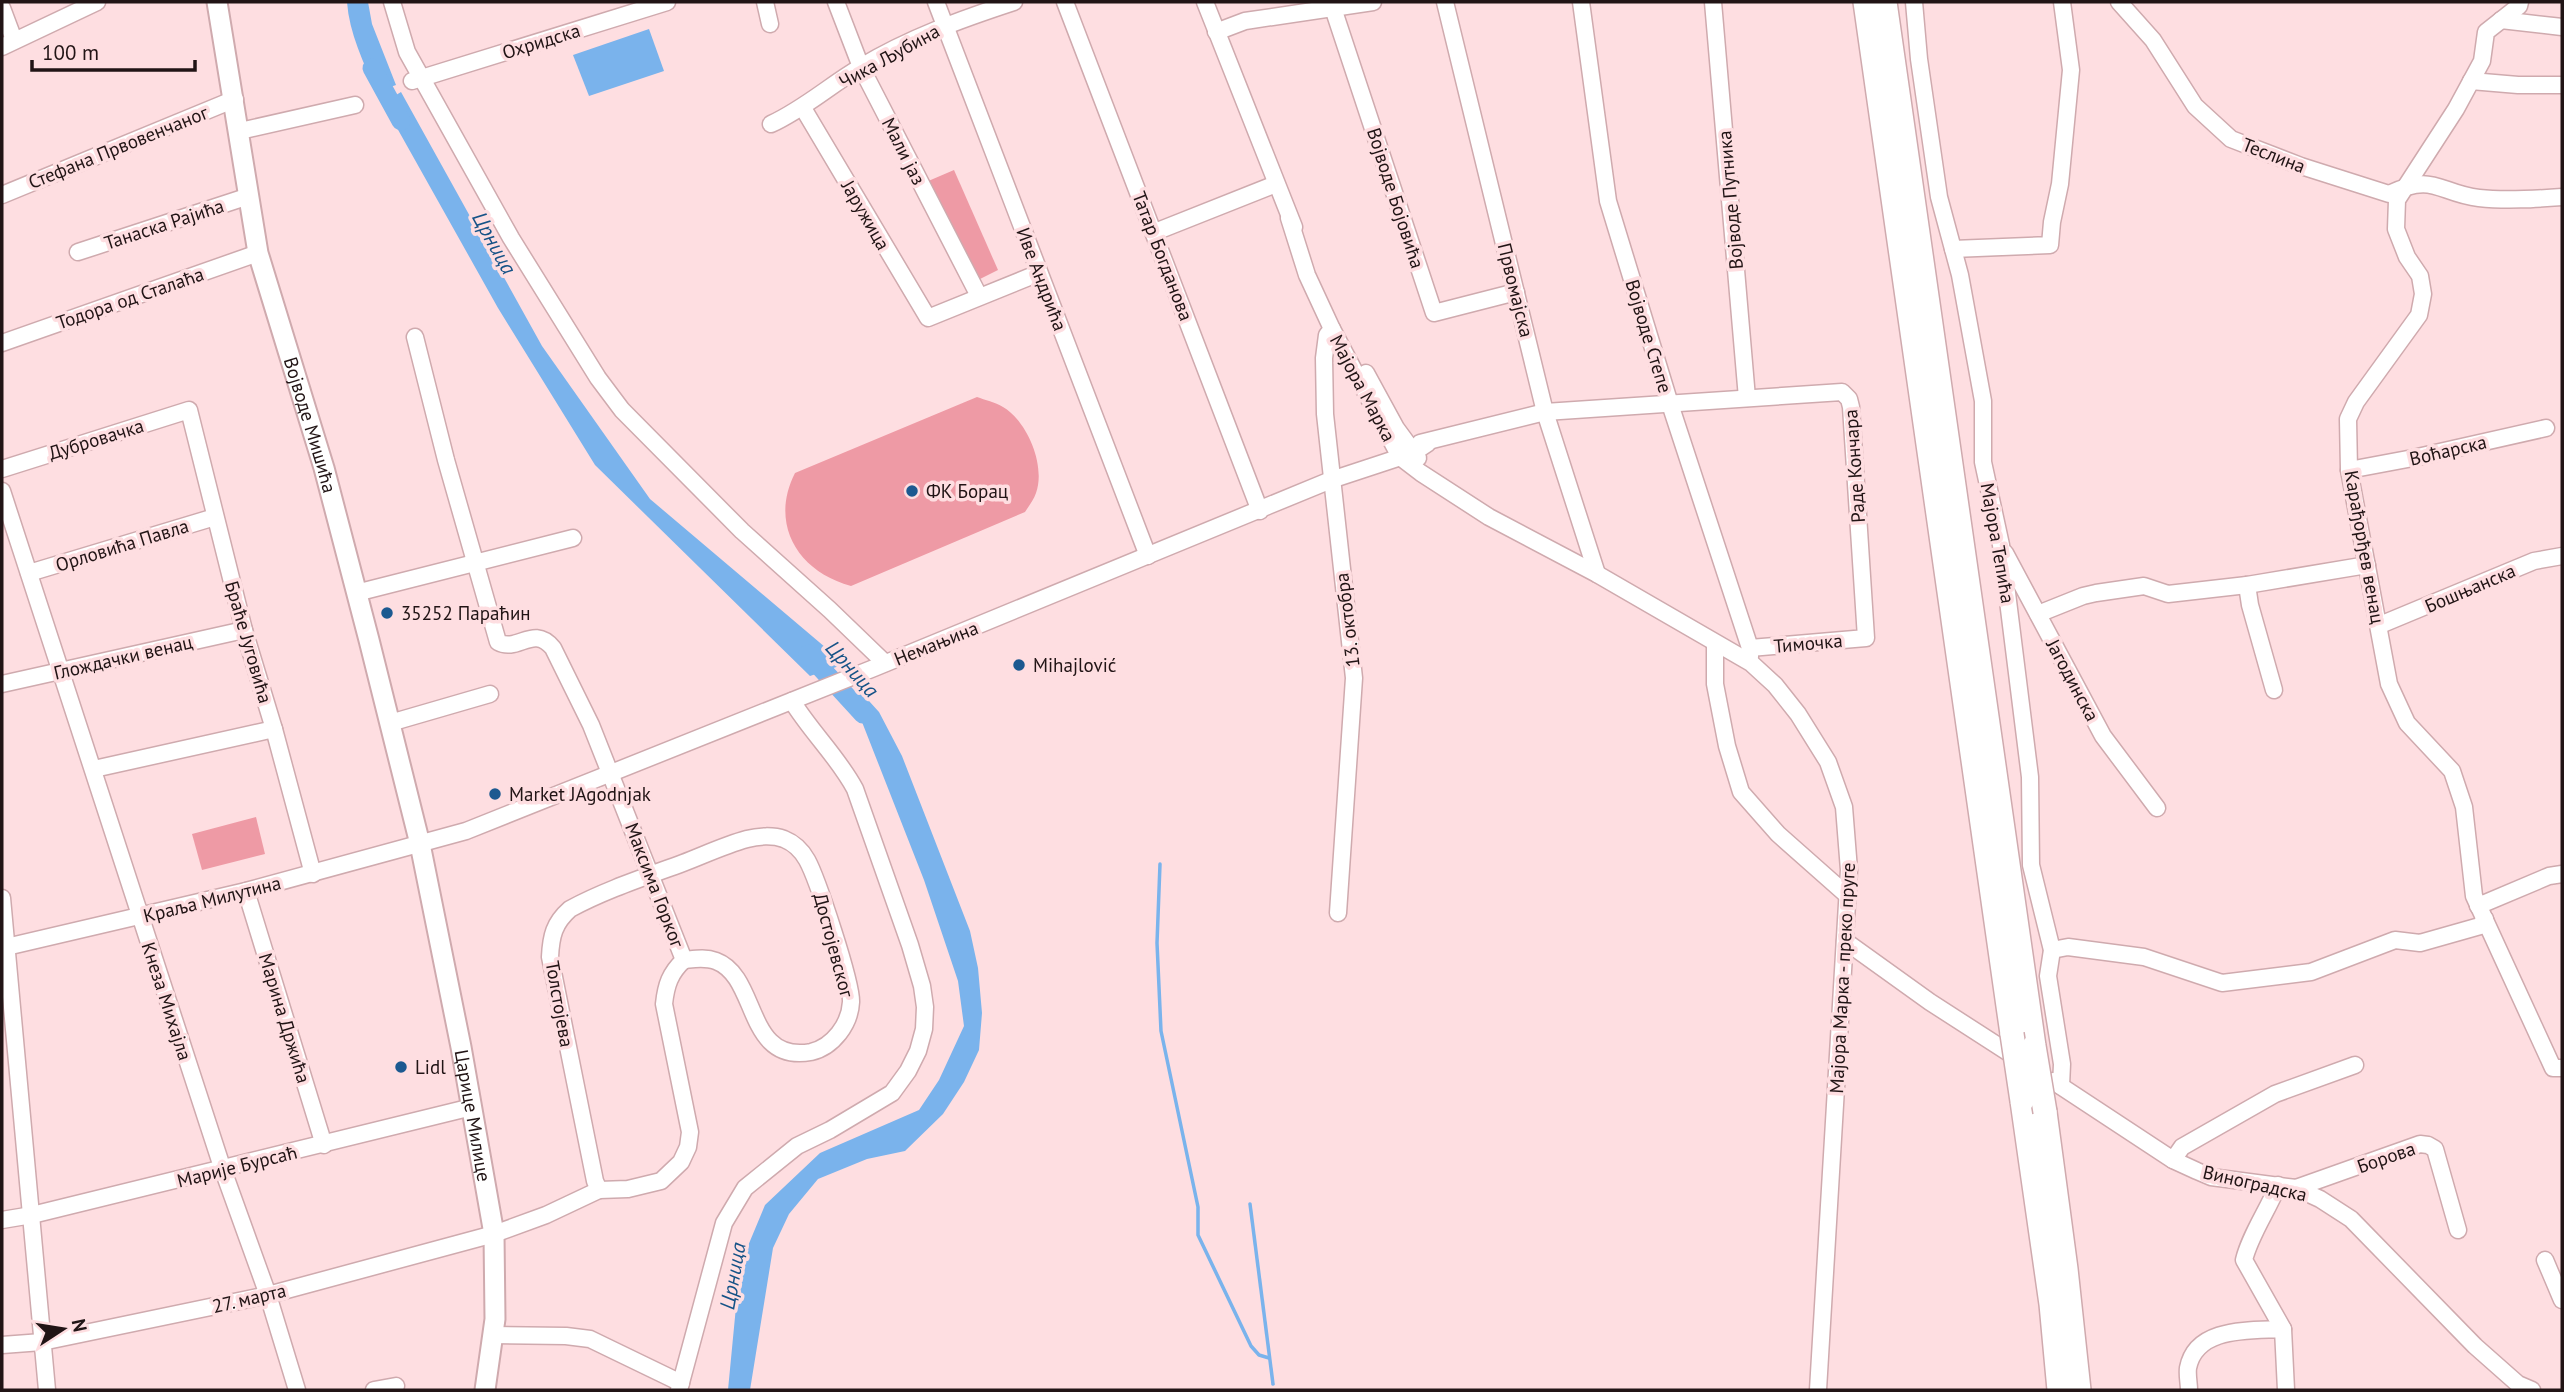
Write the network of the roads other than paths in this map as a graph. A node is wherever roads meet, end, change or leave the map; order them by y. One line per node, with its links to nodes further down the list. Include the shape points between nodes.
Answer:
1 (97, 2): 28 (street)
2 (217, 2): 33 (main road, Војводе Мишића)
3 (393, 2): 30 (street)
4 (765, 2): 24 (street)
5 (836, 2): 29 (street, Мали јаз)
6 (936, 2): 25 (street, Иве Андрића)
7 (1014, 2): 25 (street, Чика Љубина)
8 (1065, 2): 44 (street, Татар Богданова)
9 (1205, 2): 27 (street, Мајора Марка)
10 (1373, 2): 21 (street)
11 (1445, 2): 49 (street, Првомајска)
12 (1581, 2): 55 (street, Војводе Степе, via 1608,201)
13 (1713, 2): 54 (street, Војводе Путника)
14 (1865, 2): 136 (highway, bridge, via 2051,1304)
15 (1885, 2): 137 (highway, bridge, via 2045,1112)
16 (1914, 2): 45 (street, Мајора Тепића, via 1938,197)
17 (2062, 2): 45 (street, via 2071,70 2050,244)
18 (2119, 2): 39 (street, Теслина, via 2153,40 2195,106 2231,139 2389,194)
19 (2520, 2): 23 (street, Карађорђев венац)
20 (661, 3): 30 (street, Охридска)
21 (1333, 5): 27 (street, via 1245,20); 49 (street, Војводе Бојовића, via 1434,313)
22 (2, 8): 28 (street)
23 (2501, 20): 26 (street); 31 (street, Карађорђев венац, via 2486,32 2482,61)
24 (770, 24)
25 (945, 25): 29 (street, Чика Љубина); 48 (street, Иве Андрића)
26 (2562, 27)
27 (1216, 32): 38 (street, Мајора Марка)
28 (8, 43)
29 (861, 67): 35 (street, Чика Љубина); 50 (street, Мали јаз)
30 (417, 79): 83 (street, via 588,365 622,411 742,531 830,610)
31 (2471, 81): 32 (street); 39 (street, Карађорђев венац)
32 (2562, 85)
33 (235, 99): 37 (main road, Војводе Мишића); 40 (street, Стефана Првовенчаног)
34 (355, 105): 37 (street)
35 (803, 108): 36 (street, Чика Љубина); 50 (street, Јаружица, via 925,316 933,318)
36 (771, 124)
37 (240, 131): 41 (main road, Војводе Мишића)
38 (1276, 184): 43 (street, Мајора Марка); 44 (street)
39 (2405, 186): 42 (street, Теслина, via 2426,183 2477,198); 61 (street, Карађорђев венац, via 2397,200 2396,229 2420,276 2419,315 2348,419)
40 (2, 195)
41 (249, 196): 46 (street, Танаска Рајића); 47 (main road, Војводе Мишића)
42 (2562, 197)
43 (1289, 218): 51 (street, Мајора Марка, via 1307,275); 59 (street, Мајора Марка)
44 (1155, 232): 64 (street, Татар Богданова)
45 (1953, 249): 67 (street, Мајора Тепића, via 1983,401 1983,462)
46 (78, 252)
47 (258, 253): 53 (street, Тодора од Сталаћа); 75 (main road, Војводе Мишића, via 324,468)
48 (1039, 272): 50 (street); 68 (street, Иве Андрића)
49 (1516, 292): 57 (street, Првомајска)
50 (979, 296)
51 (1332, 329): 59 (street, Мајора Марка); 62 (street, 13. октобра, via 1324,358)
52 (415, 337): 70 (street)
53 (2, 343)
54 (1747, 398): 55 (street, Раде Кончара); 80 (street, Раде Кончара, via 1842,392 1849,399)
55 (1670, 404): 57 (street, Раде Кончара); 82 (street, Војводе Степе)
56 (190, 410): 60 (street, Дубровачка); 65 (street, Браће Југовића)
57 (1545, 412): 59 (street, Немањина); 73 (street, Првомајска)
58 (2546, 428): 61 (street, Воћарска)
59 (1404, 450): 62 (street, Немањина); 73 (street, Мајора Марка, via 1489,517)
60 (2, 469)
61 (2349, 470): 71 (street, Карађорђев венац)
62 (1331, 480): 64 (street, Немањина); 101 (street, 13. октобра, via 1354,678)
63 (2, 491): 72 (street, Кнеза Михајла)
64 (1259, 511): 68 (street, Немањина)
65 (215, 517): 72 (street, Орловића Павла); 78 (street, Браће Југовића)
66 (573, 538): 70 (street)
67 (2001, 545): 76 (street, Јагодинска); 106 (street, Мајора Тепића, via 2030,777 2031,865)
68 (1148, 556): 83 (street, Немањина)
69 (2562, 556): 77 (street, Бошњанска, via 2534,561)
70 (474, 563): 75 (street); 92 (street, Максима Горког, via 498,642 546,639 586,714)
71 (2367, 565): 74 (street); 77 (street, Карађорђев венац)
72 (29, 573): 84 (street, Кнеза Михајла)
73 (1597, 575): 79 (street, Мајора Марка)
74 (2247, 585): 76 (street, via 2168,594 2144,586 2083,596); 86 (street)
75 (356, 593): 89 (main road, Војводе Мишића)
76 (2038, 614): 93 (street, Јагодинска, via 2103,736)
77 (2380, 625): 102 (street, Карађорђев венац, via 2389,684 2407,723 2452,771 2464,807 2474,896)
78 (244, 630): 84 (street, Глождачки венац); 90 (street, Браће Југовића)
79 (1693, 630): 81 (street, Мајора Марка - преко пруге)
80 (1866, 638): 82 (street, Тимочка)
81 (1715, 643): 82 (street, Мајора Марка - преко пруге); 99 (street, via 1715,684 1741,792 1778,834)
82 (1750, 656): 99 (street, Мајора Марка - преко пруге, via 1798,713 1828,762 1844,807)
83 (880, 665): 88 (street, Немањина)
84 (61, 672): 85 (street, Глождачки венац); 91 (street, Кнеза Михајла)
85 (2, 684)
86 (2274, 690)
87 (490, 694): 89 (street)
88 (795, 699): 92 (street, Немањина); 130 (street, via 810,729 855,789 911,945 922,986 924,1029 918,1051 892,1093 797,1146 745,1188 724,1223)
89 (390, 723): 94 (main road, Војводе Мишића)
90 (274, 729): 91 (street); 95 (street, Браће Југовића)
91 (94, 768): 103 (street, Кнеза Михајла)
92 (610, 772): 94 (street, Немањина, via 473,828); 97 (street, Максима Горког)
93 (2157, 808)
94 (420, 844): 95 (street, Краља Милутина); 111 (main road, Царице Милице)
95 (313, 874): 98 (street, Краља Милутина)
96 (2562, 874): 102 (street)
97 (652, 875): 107 (street, Максима Горког); 107 (street, Достојевског, via 748,838 783,839 797,847 815,879 847,979 848,1017 824,1047 796,1053 781,1048 754,1019 732,972 717,961); 117 (street, Толстојева, via 570,909 560,918 551,940 550,957)
98 (246, 891): 103 (street, Краља Милутина); 112 (street, Марина Држића)
99 (1848, 895): 104 (street, Мајора Марка - преко пруге)
100 (2, 898): 105 (street)
101 (1338, 913)
102 (2482, 913): 106 (street, via 2480,926 2420,943 2395,940 2311,972 2222,983 2144,957 2068,947); 109 (street, Карађорђев венац, via 2553,1068)
103 (140, 917): 105 (street, Краља Милутина); 114 (street, Кнеза Михајла)
104 (1846, 941): 110 (street, Виноградска, via 1930,1002); 135 (street, Мајора Марка - преко пруге)
105 (5, 948): 118 (street)
106 (2052, 950): 110 (street, Мајора Тепића, via 2048,976 2062,1064)
107 (684, 960): 117 (street, Максима Горког, via 666,986 664,1004 690,1132 688,1147 681,1162 661,1181)
108 (2355, 1065): 113 (street, via 2275,1094 2182,1147)
109 (2562, 1068)
110 (2061, 1086): 113 (street, Виноградска)
111 (472, 1107): 112 (street, Марије Бурсаћ); 121 (main road, Царице Милице)
112 (324, 1145): 114 (street, Марије Бурсаћ)
113 (2173, 1160): 115 (street, Виноградска, via 2211,1177)
114 (222, 1170): 118 (street, Марије Бурсаћ); 123 (street, Кнеза Михајла)
115 (2278, 1185): 116 (street, Виноградска); 125 (street, via 2244,1260)
116 (2296, 1188): 120 (street, Борова, via 2428,1145 2435,1149); 140 (street, Виноградска, via 2351,1219 2475,1346 2518,1384)
117 (599, 1190): 121 (street, Максима Горког)
118 (32, 1215): 119 (street, Марије Бурсаћ); 127 (street)
119 (2, 1220)
120 (2458, 1230)
121 (494, 1234): 123 (street, 27. марта); 126 (main road, Царице Милице)
122 (2545, 1260): 124 (street)
123 (268, 1295): 127 (street, 27. марта); 132 (street, Кнеза Михајла)
124 (2562, 1300)
125 (2283, 1329): 138 (street, via 2209,1338 2188,1367); 139 (street)
126 (493, 1335): 130 (street, via 590,1339); 134 (main road, Царице Милице)
127 (42, 1342): 128 (street, 27. марта); 131 (street)
128 (2, 1345)
129 (396, 1386): 133 (street)
130 (680, 1386)
131 (47, 1390)
132 (297, 1390)
133 (374, 1390)
134 (485, 1390)
135 (1818, 1390)
136 (2059, 1390)
137 (2079, 1390)
138 (2189, 1390)
139 (2286, 1390)
140 (2532, 1390)

